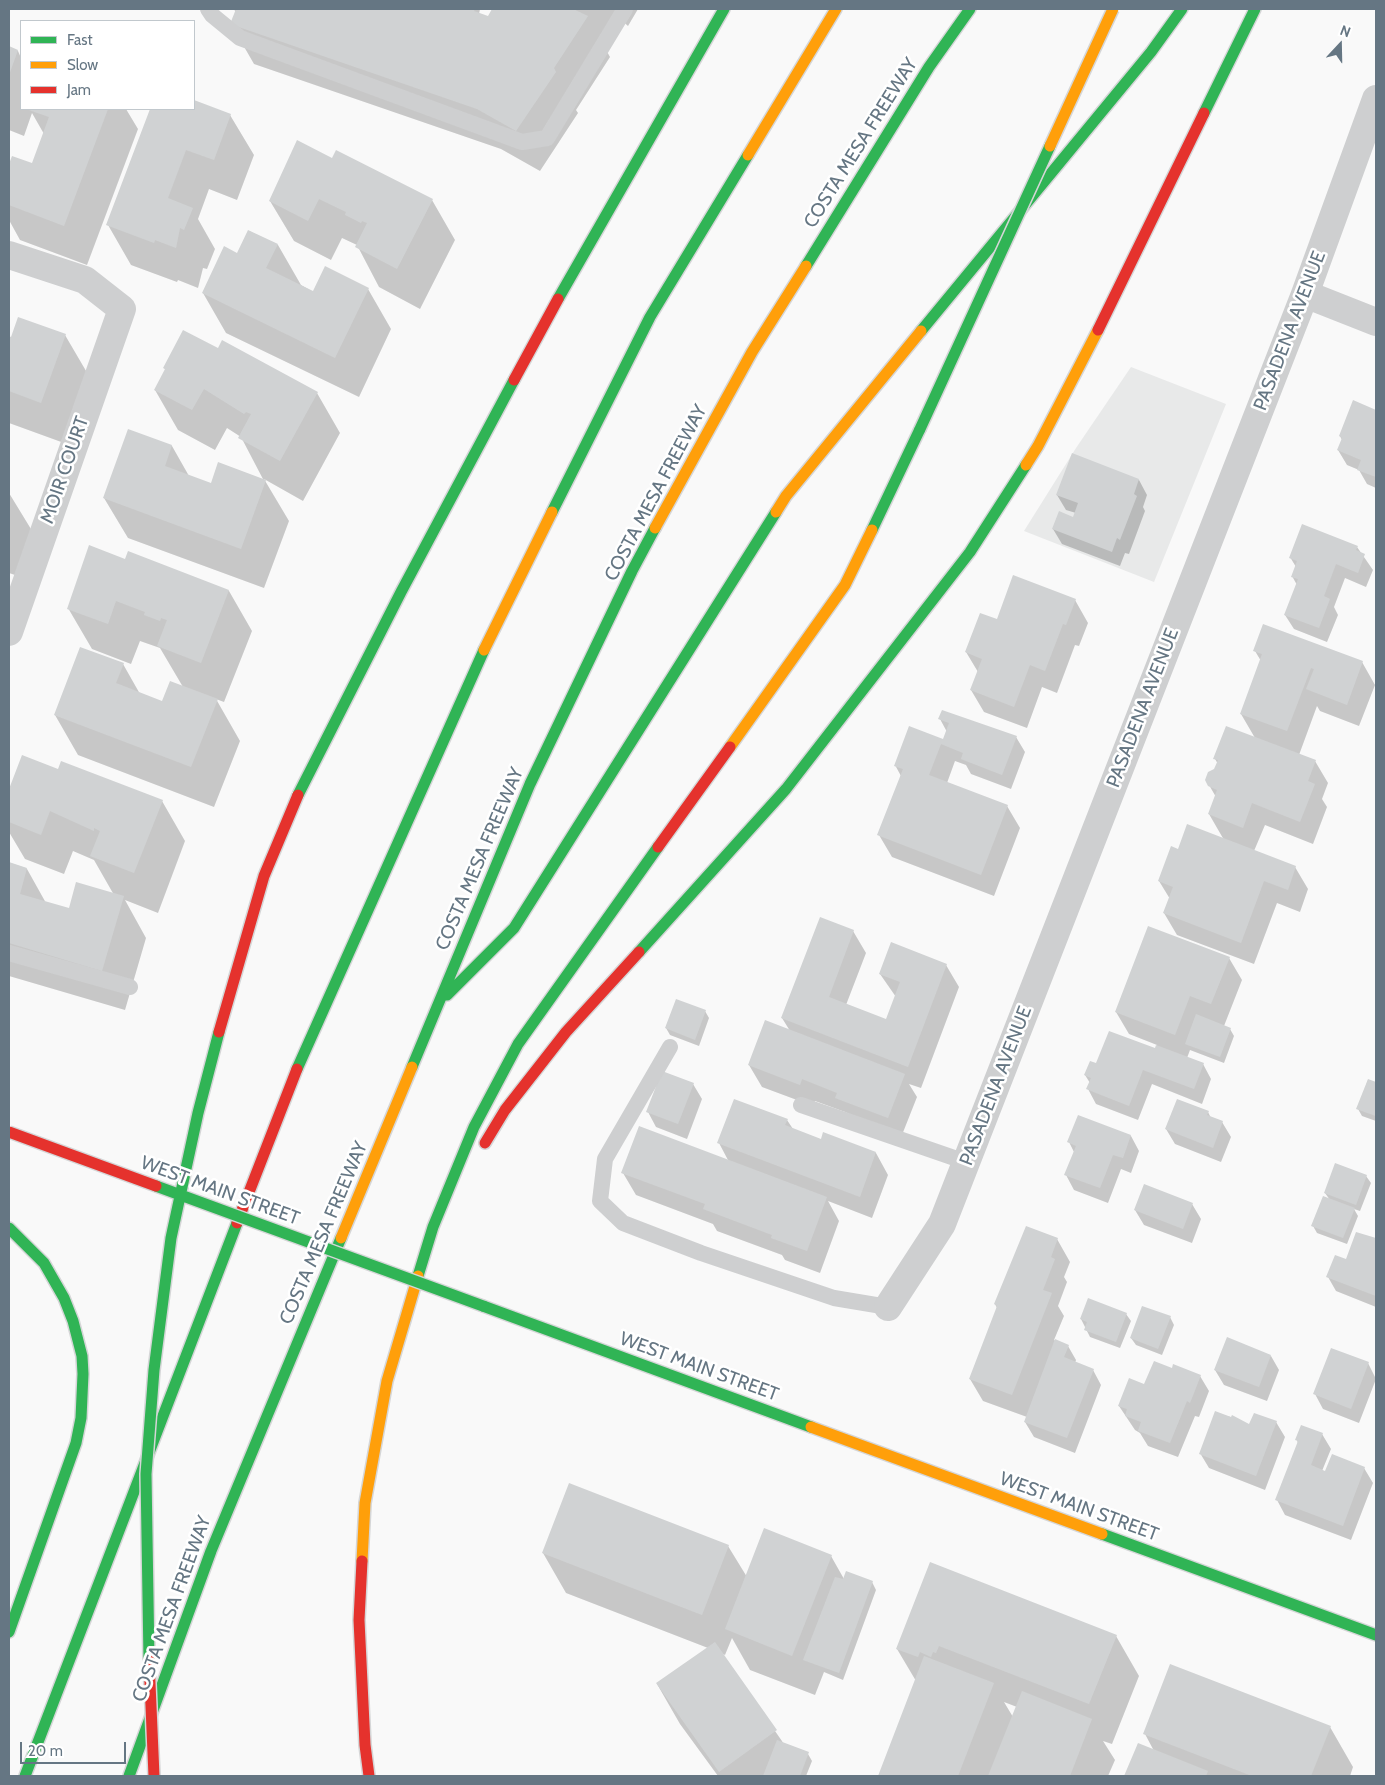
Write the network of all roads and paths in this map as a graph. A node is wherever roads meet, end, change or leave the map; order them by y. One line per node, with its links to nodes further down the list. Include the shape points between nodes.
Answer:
1 (208, 9): 2 (lane, via 240,38 522,142 547,138)
2 (625, 9)
3 (724, 9): 28 (main road, bridge, via 558,299 401,592 293,805 264,876 228,995 198,1113 171,1238 154,1370 146,1474)
4 (836, 9): 26 (main road, via 650,318 494,628 298,1065)
5 (970, 9): 16 (main road, COSTA MESA FREEWAY, via 929,67 752,352 632,571 530,784)
6 (1113, 9): 21 (main road, bridge, via 846,585 518,1044 474,1127)
7 (1182, 9): 16 (main road, via 1151,52 786,496 514,928)
8 (1255, 9): 21 (main road, via 1038,446 970,552 786,789 566,1032 505,1110)
9 (1376, 99): 11 (street, PASADENA AVENUE)
10 (9, 255): 13 (street, MOIR COURT, via 86,280 122,309)
11 (1305, 294): 12 (street); 20 (street, PASADENA AVENUE)
12 (1376, 322)
13 (9, 632)
14 (9, 952): 15 (lane)
15 (130, 987)
16 (438, 1005): 27 (main road, COSTA MESA FREEWAY, via 211,1551)
17 (670, 1047): 23 (lane, via 605,1159 600,1202 623,1223 701,1253 834,1298)
18 (801, 1106): 20 (lane)
19 (9, 1132): 25 (main road, WEST MAIN STREET, bridge)
20 (966, 1162): 23 (street, PASADENA AVENUE, via 942,1224)
21 (432, 1227): 29 (main road, via 387,1381 365,1503 359,1620 364,1746)
22 (9, 1228): 24 (main road, via 38,1256 61,1292 73,1321 83,1374 76,1443)
23 (888, 1307)
24 (9, 1632)
25 (1376, 1635)
26 (25, 1776)
27 (129, 1776)
28 (154, 1776)
29 (370, 1776)

